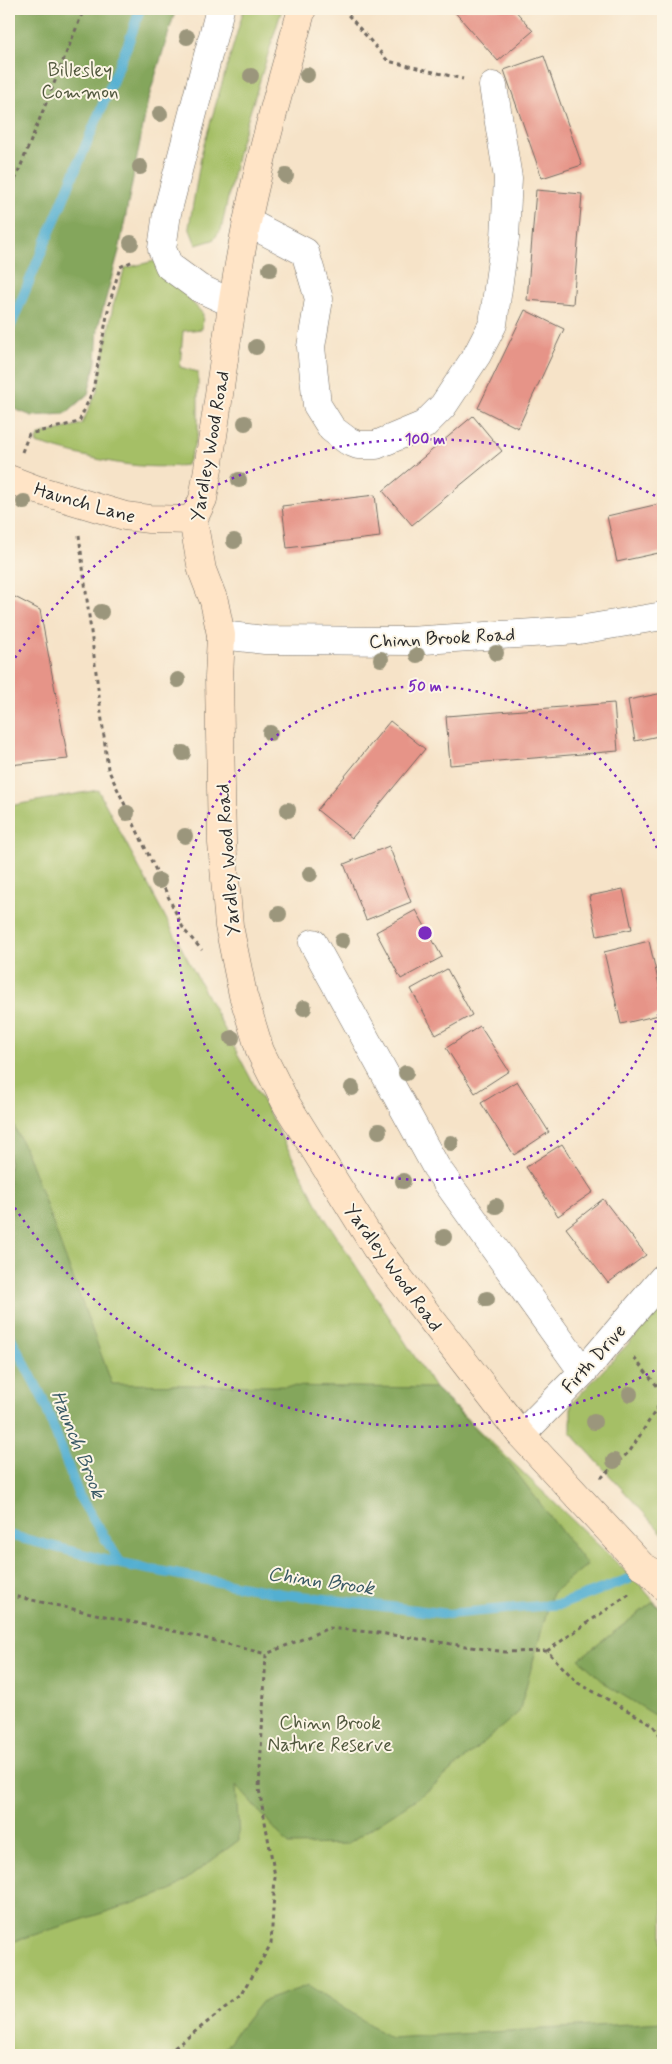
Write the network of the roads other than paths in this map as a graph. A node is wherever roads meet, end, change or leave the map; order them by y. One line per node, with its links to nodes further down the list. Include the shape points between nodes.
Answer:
1 (220, 9): 5 (street, via 167,214 162,249 169,266 199,288)
2 (302, 9): 4 (street, Yardley Wood Road, via 276,99)
3 (493, 86): 4 (street, via 508,178 505,238 493,324 443,406 424,425 376,445 358,445 332,429 318,404 311,348 320,299 305,252)
4 (247, 222): 5 (street, Yardley Wood Road)
5 (232, 303): 7 (street, Yardley Wood Road, via 203,499)
6 (10, 480): 7 (street, Haunch Lane, via 125,516)
7 (193, 520): 9 (street, Yardley Wood Road, via 202,570 214,601)
8 (663, 616): 9 (street, Chinn Brook Road, via 579,630 410,641 265,640)
9 (221, 635): 13 (street, Yardley Wood Road, via 222,843 230,926 243,996 260,1051 286,1105 376,1248)
10 (313, 943): 12 (street, via 436,1167)
11 (663, 1278): 12 (street, Firth Drive)
12 (583, 1372): 13 (street, Firth Drive)
13 (521, 1435): 14 (street, Yardley Wood Road)
14 (656, 1578)

